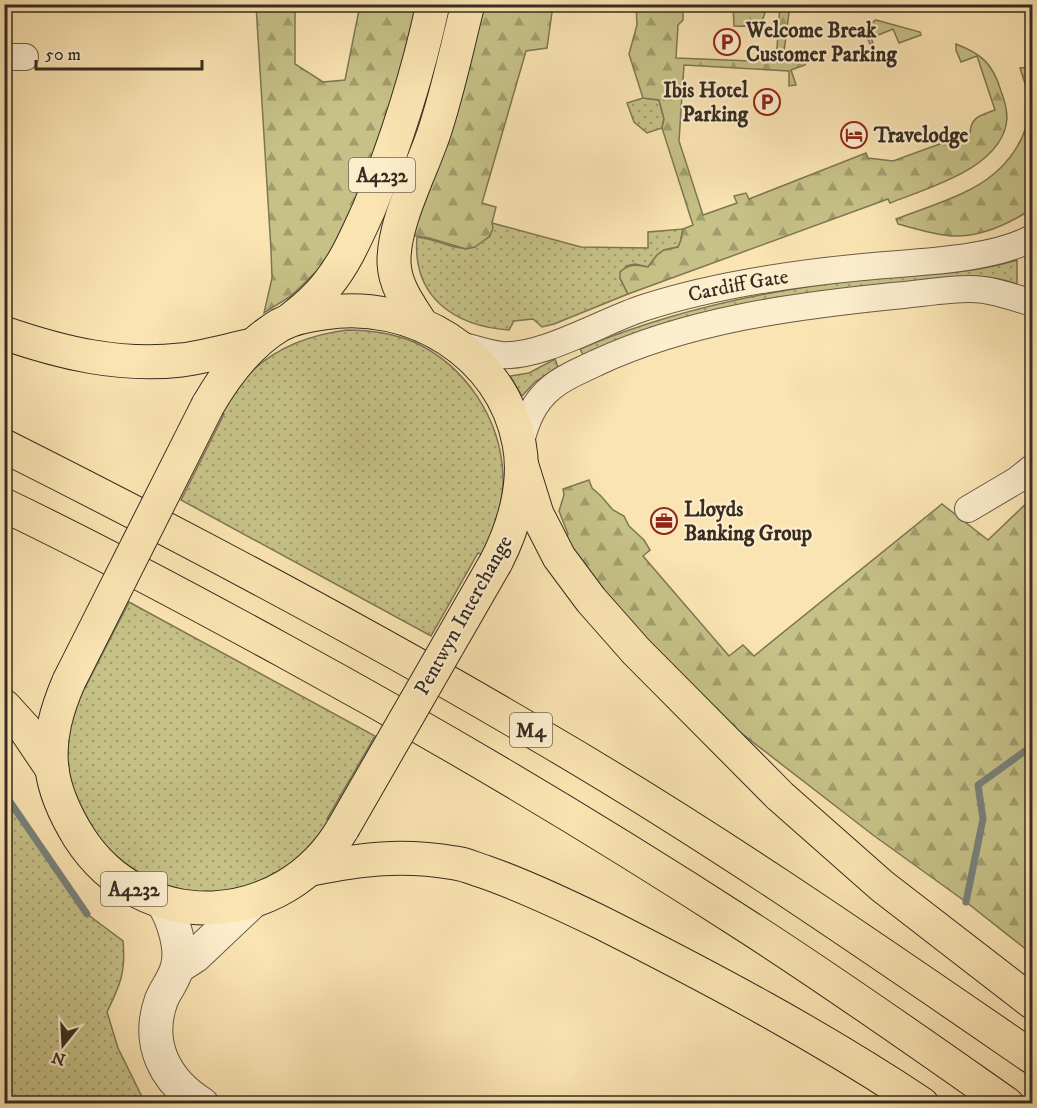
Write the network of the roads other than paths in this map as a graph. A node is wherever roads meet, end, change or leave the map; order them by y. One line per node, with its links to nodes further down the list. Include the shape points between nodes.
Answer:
1 (433, 4): 5 (main road, A4232, via 399,126 354,242 327,285)
2 (468, 4): 6 (main road, A4232, via 434,133 394,247 397,280)
3 (1032, 238): 8 (street, Cardiff Gate, via 1022,244 962,257 782,276 693,294 643,308 526,353 496,354)
4 (1032, 303): 11 (street, Cardiff Gate, via 990,291 934,292 803,307 678,334 605,359 551,387 531,411)
5 (287, 322): 6 (main road, Pentwyn Interchange / A4232, via 351,310 382,313); 9 (main road, Pentwyn Interchange / A4232)
6 (422, 325): 8 (main road, Pentwyn Interchange / A4232)
7 (4, 333): 9 (main road, via 87,357 140,362 181,360)
8 (451, 342): 11 (main road, Pentwyn Interchange / A4232, via 475,361 496,387 513,421)
9 (253, 345): 16 (main road, Pentwyn Interchange / A4232, bridge, via 208,405 69,681 54,724)
10 (4, 446): 22 (main road, M4, via 308,604 546,739 813,906)
11 (521, 455): 17 (main road, Pentwyn Interchange / A4232, bridge, via 512,524 496,562 343,828); 21 (main road, via 537,514 559,557 636,651 797,811 882,886)
12 (1032, 468): 14 (street)
13 (4, 505): 25 (main road, M4, via 242,627 466,753 746,925)
14 (968, 509)
15 (4, 706): 16 (main road)
16 (52, 769): 18 (main road, Pentwyn Interchange / A4232, via 63,810 87,849 114,877)
17 (311, 869): 19 (main road, Pentwyn Interchange / A4232, via 278,892); 24 (main road, via 365,859 406,857 457,863 511,881 710,979)
18 (162, 902): 19 (main road, Pentwyn Interchange / A4232, via 209,908); 20 (street, via 176,933)
19 (251, 903): 20 (street)
20 (178, 967): 23 (street, via 161,1000 155,1033 159,1054 171,1079)
21 (1032, 1002)
22 (1032, 1057)
23 (202, 1104)
24 (922, 1104)
25 (1007, 1104)

